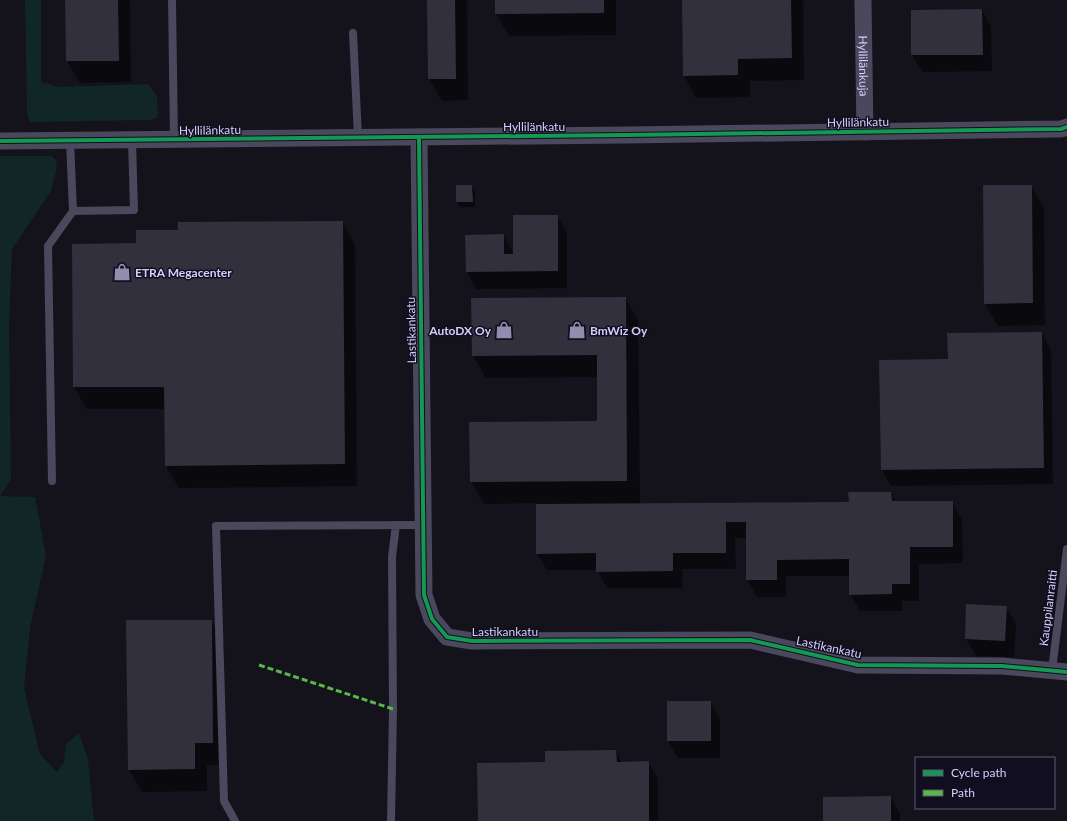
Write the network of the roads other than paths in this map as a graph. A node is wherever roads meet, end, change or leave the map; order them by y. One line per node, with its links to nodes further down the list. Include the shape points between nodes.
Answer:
1 (172, 0): 9 (lane)
2 (863, 0): 5 (street, Hyllilänkuja)
3 (353, 33): 6 (lane)
4 (1065, 131): 5 (street, Hyllilänkatu)
5 (865, 132): 7 (street, Hyllilänkatu)
6 (358, 137): 7 (street, Hyllilänkatu); 9 (street, Hyllilänkatu)
7 (419, 137): 14 (street, Lastikankatu)
8 (132, 140): 9 (street, Hyllilänkatu); 11 (street, Hyllilänkatu); 12 (lane, via 134,210)
9 (174, 140)
10 (0, 141): 11 (street, Hyllilänkatu)
11 (70, 141): 12 (lane)
12 (73, 211): 13 (lane, via 48,246)
13 (52, 481)
14 (423, 525): 15 (lane); 17 (street, Lastikankatu, via 424,595 432,619 447,637 472,641 750,640 858,665 1002,666)
15 (396, 526): 18 (lane, via 216,526 224,801); 19 (lane, via 392,557)
16 (1067, 549): 17 (lane, Kauppilanraitti)
17 (1060, 671)
18 (235, 821)
19 (391, 821)

